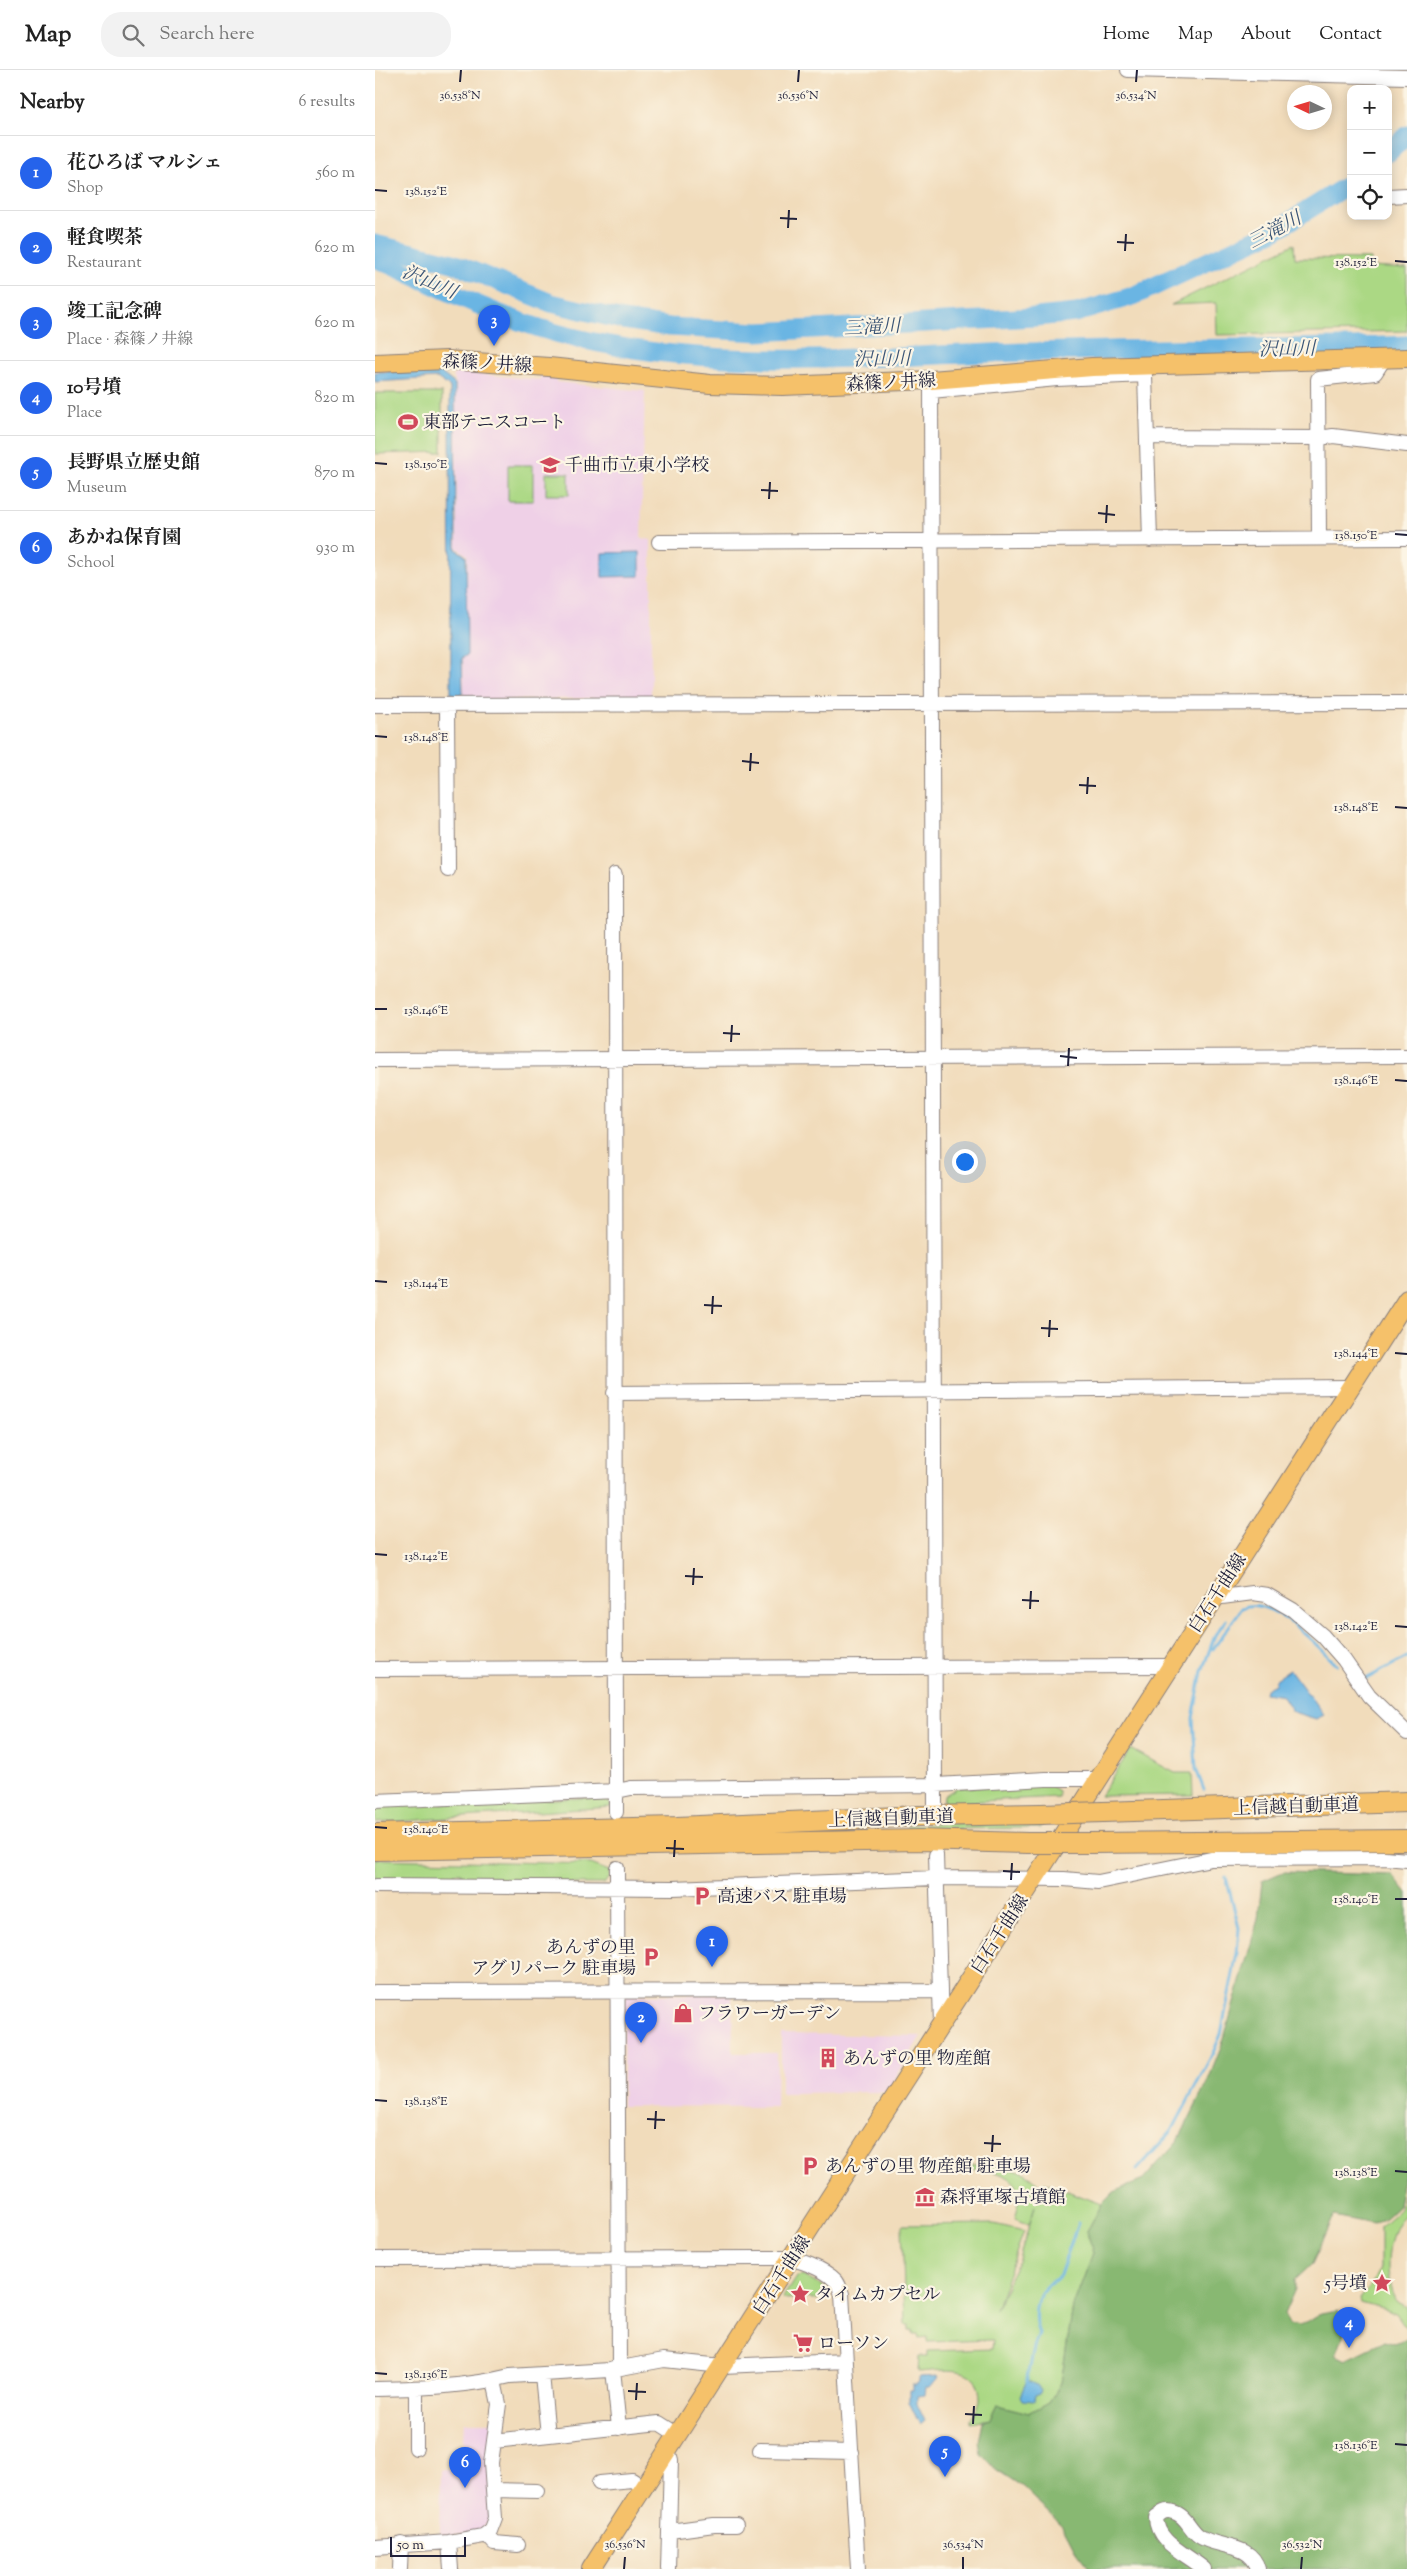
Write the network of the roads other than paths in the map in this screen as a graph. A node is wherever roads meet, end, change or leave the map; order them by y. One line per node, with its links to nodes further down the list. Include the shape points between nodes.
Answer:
1 (1129, 70): 2 (street)
2 (1407, 77)
3 (1407, 195): 4 (street)
4 (1392, 196)
5 (1407, 358): 6 (main road, 森篠ノ井線)
6 (1384, 359): 8 (main road, 森篠ノ井線, via 1092,367); 10 (street, via 1375,373 1318,379)
7 (375, 362): 8 (main road, 森篠ノ井線, via 447,360 746,386)
8 (931, 386): 9 (street, via 1145,375); 14 (street)
9 (1147, 437): 10 (street); 15 (street)
10 (1319, 438): 11 (street, via 1333,436); 12 (street)
11 (1407, 445)
12 (1319, 538): 13 (street); 15 (street)
13 (1407, 538)
14 (931, 540): 15 (street); 16 (street); 18 (street)
15 (1150, 540)
16 (659, 542)
17 (1407, 703): 18 (street)
18 (932, 704): 20 (street); 24 (street)
19 (375, 705): 20 (street)
20 (447, 705): 21 (street)
21 (448, 870)
22 (615, 875): 25 (street)
23 (1407, 1056): 24 (street)
24 (933, 1058): 25 (street); 29 (street)
25 (615, 1059): 26 (street); 30 (street)
26 (375, 1060)
27 (1407, 1299): 28 (main road, 白石千曲線)
28 (1349, 1387): 29 (street); 31 (main road, 白石千曲線)
29 (934, 1390): 30 (street); 32 (street)
30 (614, 1392): 35 (street)
31 (1214, 1598): 33 (main road, 白石千曲線); 36 (street, via 1253,1593 1267,1595 1293,1610 1323,1636 1369,1696)
32 (935, 1666): 33 (street); 35 (street); 38 (street)
33 (1169, 1666): 37 (main road, 白石千曲線)
34 (375, 1669): 35 (street)
35 (615, 1669): 39 (street)
36 (1407, 1734)
37 (1097, 1779): 38 (street); 51 (main road, 白石千曲線)
38 (936, 1785): 39 (street, via 631,1788); 42 (street)
39 (617, 1791): 40 (street); 43 (street)
40 (375, 1801)
41 (1407, 1802): 44 (highway, 上信越自動車道, bridge)
42 (935, 1806)
43 (616, 1812)
44 (375, 1834)
45 (1407, 1840): 46 (highway, 上信越自動車道, bridge, via 1090,1843 919,1840)
46 (375, 1850)
47 (936, 1855): 50 (street)
48 (1407, 1860): 51 (street, via 1211,1859 1098,1882)
49 (617, 1868): 53 (street)
50 (936, 1878): 51 (street); 53 (street); 54 (street)
51 (1034, 1880): 57 (main road, 白石千曲線)
52 (375, 1886): 53 (street)
53 (617, 1888): 56 (street)
54 (939, 1991): 56 (street); 57 (street)
55 (375, 1992): 56 (street)
56 (618, 1992): 58 (street)
57 (941, 2025): 60 (main road, 白石千曲線)
58 (619, 2258): 59 (street); 60 (street); 63 (street)
59 (375, 2259)
60 (793, 2259): 61 (street, via 837,2281 842,2294); 62 (main road, 白石千曲線)
61 (846, 2362): 62 (street); 75 (street)
62 (722, 2366): 63 (street, via 664,2360); 69 (main road, 白石千曲線)
63 (616, 2369): 64 (street); 68 (street)
64 (543, 2375): 65 (street); 70 (street)
65 (493, 2380): 66 (street); 71 (street, via 499,2404)
66 (416, 2388): 67 (street); 72 (street)
67 (375, 2389)
68 (619, 2428): 69 (street, via 659,2424); 70 (street)
69 (678, 2434): 73 (main road, 白石千曲線)
70 (548, 2435): 71 (street)
71 (494, 2440): 78 (street, via 491,2463)
72 (416, 2448)
73 (668, 2450): 77 (main road, 白石千曲線); 81 (street, via 671,2460)
74 (760, 2450): 75 (street)
75 (852, 2452): 91 (street)
76 (599, 2483): 77 (street, via 632,2480)
77 (644, 2488): 89 (main road, 白石千曲線)
78 (493, 2490): 79 (street); 82 (street, via 495,2518)
79 (537, 2491)
80 (736, 2525): 81 (street)
81 (670, 2532): 90 (street)
82 (486, 2534): 83 (street); 85 (street, via 494,2543)
83 (449, 2542): 84 (street); 88 (street)
84 (401, 2544): 86 (street); 87 (street)
85 (518, 2545)
86 (375, 2547)
87 (400, 2569)
88 (451, 2569)
89 (591, 2569)
90 (668, 2569)
91 (858, 2569)
92 (1204, 2569): 93 (street, via 1162,2537 1156,2528 1156,2517 1163,2511 1173,2511 1182,2516 1198,2536 1245,2552)
93 (1257, 2569)

